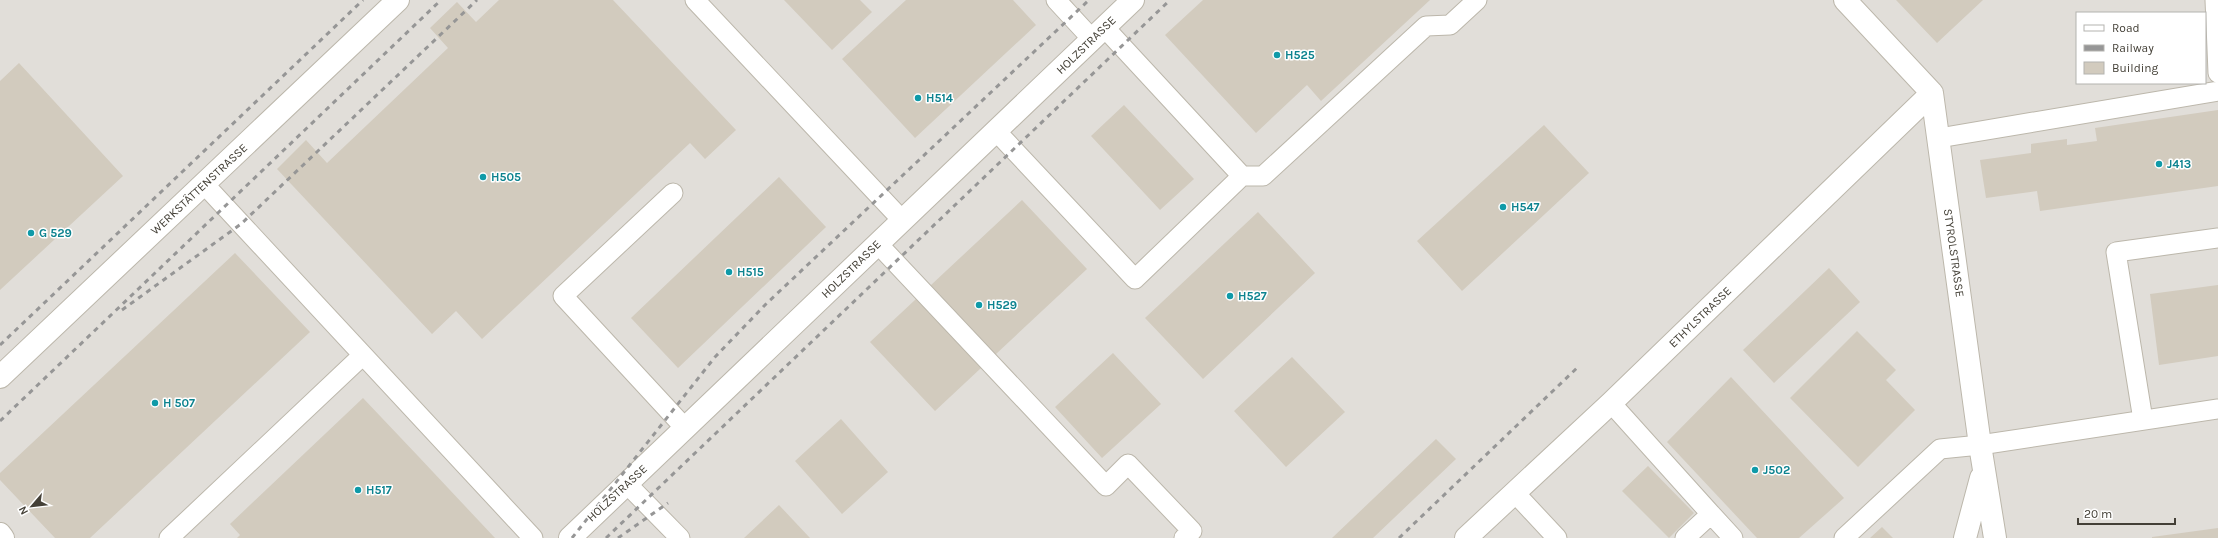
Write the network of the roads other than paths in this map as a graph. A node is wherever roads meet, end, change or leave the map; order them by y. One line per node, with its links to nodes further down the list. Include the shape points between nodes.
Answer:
1 (398, 0): 15 (street, WERKSTÄTTENSTRASSE)
2 (695, 0): 17 (lane)
3 (1056, 0): 8 (lane)
4 (1133, 0): 8 (street, HOLZSTRASSE)
5 (1477, 0): 14 (lane, via 1450,25 1426,26 1263,176)
6 (1845, 0): 11 (street)
7 (2215, 0): 9 (lane)
8 (1098, 33): 12 (street, HOLZSTRASSE); 14 (lane)
9 (2218, 73)
10 (2218, 91): 13 (lane)
11 (1932, 93): 13 (street, STYROLSTRASSE); 22 (street, ETHYLSTRASSE)
12 (996, 131): 14 (lane, via 1135,279); 17 (street, HOLZSTRASSE)
13 (1938, 138): 26 (street, STYROLSTRASSE)
14 (1242, 176)
15 (204, 184): 20 (lane); 21 (street, WERKSTÄTTENSTRASSE)
16 (673, 193): 25 (lane, via 563,296)
17 (902, 220): 19 (street, HOLZSTRASSE)
18 (2218, 238): 24 (lane, via 2116,252)
19 (878, 244): 25 (street, HOLZSTRASSE); 32 (lane, via 1106,486 1128,464)
20 (363, 355): 34 (lane); 35 (lane)
21 (0, 377)
22 (1611, 403): 29 (street, ETHYLSTRASSE); 30 (lane)
23 (2218, 409): 24 (lane)
24 (2143, 420): 26 (lane)
25 (685, 428): 28 (street, HOLZSTRASSE)
26 (1980, 445): 27 (street, STYROLSTRASSE); 42 (lane, via 1940,449)
27 (1983, 471): 43 (street); 44 (street, STYROLSTRASSE)
28 (627, 484): 36 (street, HOLZSTRASSE); 37 (lane)
29 (1515, 492): 38 (street, ETHYLSTRASSE); 39 (lane)
30 (1711, 514): 40 (lane); 41 (lane)
31 (0, 534): 33 (street)
32 (1192, 536)
33 (4, 538)
34 (169, 538)
35 (533, 538)
36 (570, 538)
37 (680, 538)
38 (1466, 538)
39 (1557, 538)
40 (1685, 538)
41 (1733, 538)
42 (1844, 538)
43 (1965, 538)
44 (1995, 538)

